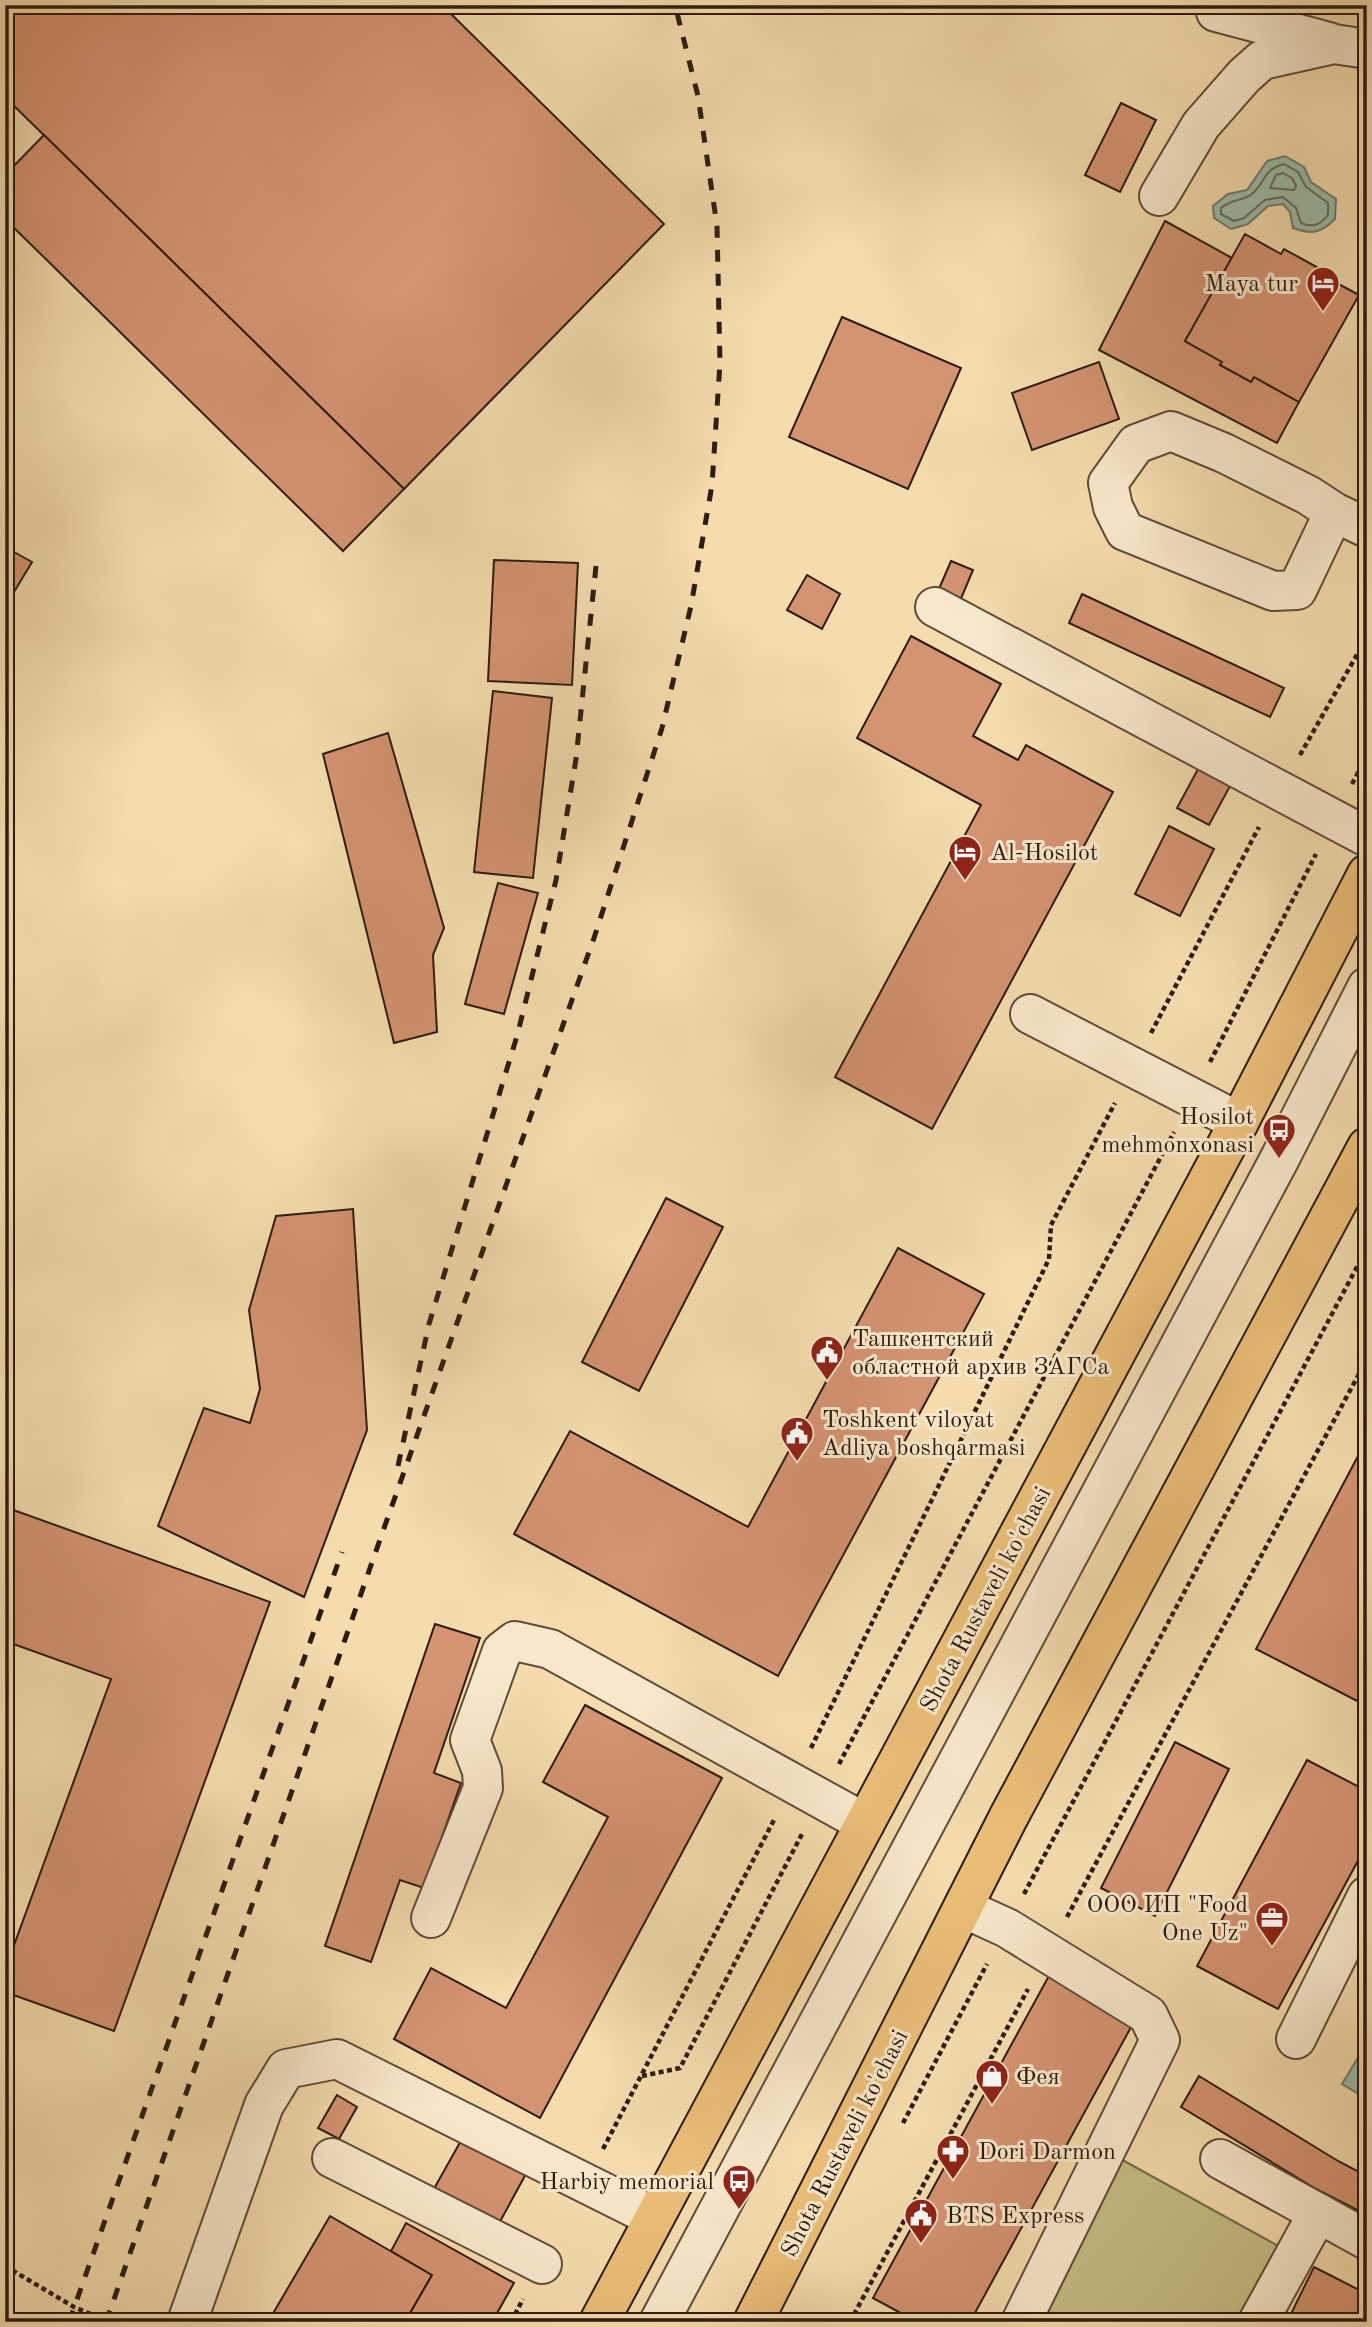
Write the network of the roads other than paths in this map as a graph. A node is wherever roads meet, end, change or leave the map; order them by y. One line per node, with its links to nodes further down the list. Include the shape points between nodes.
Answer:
1 (1216, 12): 2 (lane)
2 (1350, 46): 3 (lane, via 1262,60 1201,125)
3 (1159, 196)
4 (1350, 520): 4 (lane, via 1248,465 1171,431 1136,444 1108,483 1125,531 1273,591 1297,590)
5 (934, 607): 6 (lane)
6 (1367, 837)
7 (1367, 874): 11 (main road, Shota Rustaveli ko'chasi)
8 (1367, 987): 26 (lane, via 1266,1185)
9 (1030, 1014): 11 (lane)
10 (1367, 1039): 27 (lane, via 739,2211)
11 (1239, 1122): 13 (main road, Shota Rustaveli ko'chasi)
12 (1367, 1147): 15 (main road, Shota Rustaveli ko'chasi)
13 (865, 1823): 16 (lane, via 550,1649 516,1641 502,1651 470,1740 483,1788); 21 (main road, Shota Rustaveli ko'chasi)
14 (1367, 1896): 17 (lane)
15 (963, 1908): 28 (main road, Shota Rustaveli ko'chasi); 29 (lane, via 1007,1928 1148,2015 1160,2040)
16 (431, 1918)
17 (1296, 2039)
18 (332, 2158): 23 (lane)
19 (1220, 2159): 20 (lane)
20 (1318, 2213): 22 (lane); 30 (lane)
21 (653, 2217): 24 (lane, via 337,2059 286,2069 264,2105); 25 (main road, Shota Rustaveli ko'chasi)
22 (1367, 2240)
23 (542, 2264)
24 (187, 2322)
25 (599, 2322)
26 (659, 2322)
27 (684, 2322)
28 (753, 2322)
29 (1021, 2322)
30 (1258, 2322)

